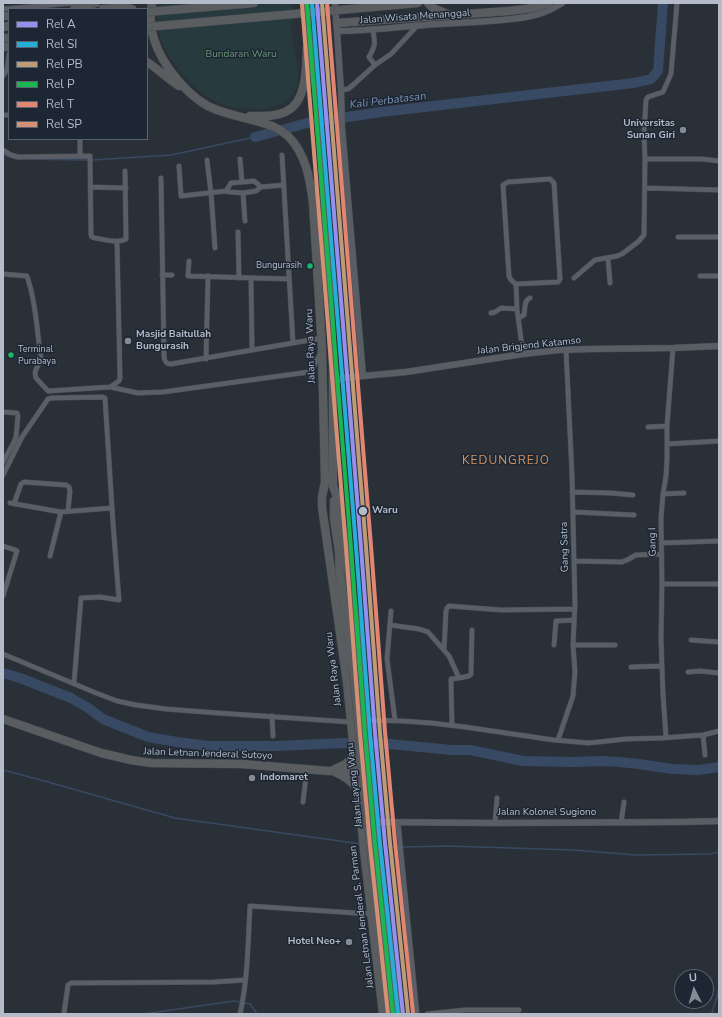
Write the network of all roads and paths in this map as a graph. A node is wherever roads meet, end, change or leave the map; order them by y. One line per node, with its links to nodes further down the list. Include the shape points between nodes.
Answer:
1 (96, 3): 12 (highway)
2 (152, 3): 27 (highway, Jalan Raya Waru, via 151,18 156,47)
3 (254, 3): 16 (highway, bridge)
4 (305, 3): 22 (highway, Jalan Raya Waru)
5 (335, 3): 20 (street)
6 (418, 3): 18 (highway, bridge)
7 (428, 3): 17 (highway, via 433,8)
8 (548, 3): 17 (highway, via 533,8)
9 (562, 3): 19 (street, Jalan Wisata Menanggal, via 546,12 526,18)
10 (677, 3): 35 (street, via 671,74 663,92 646,100)
11 (44, 5): 12 (street); 13 (street)
12 (76, 5)
13 (13, 8)
14 (113, 8): 15 (highway)
15 (128, 8)
16 (148, 12)
17 (453, 16): 20 (highway, via 425,16)
18 (148, 26)
19 (417, 26): 21 (street, Jalan Wisata Menanggal); 25 (street, via 391,54)
20 (337, 27): 21 (street, Jalan Wisata Menanggal); 28 (street)
21 (373, 30): 25 (street, via 374,50 369,57)
22 (308, 36): 29 (highway, via 305,82 294,105 289,110 273,115); 84 (highway, Jalan Raya Waru, via 320,137)
23 (8, 62): 26 (street)
24 (148, 63): 27 (highway)
25 (375, 65): 28 (street, via 348,89)
26 (3, 76)
27 (185, 90): 29 (highway, Jalan Raya Waru, via 207,106)
28 (341, 90): 85 (street)
29 (233, 114): 75 (highway, Jalan Raya Waru, via 277,128 296,144 304,160 310,179)
30 (80, 140): 32 (street)
31 (3, 150): 32 (street, via 18,157)
32 (80, 155): 43 (street, via 90,156)
33 (282, 155): 42 (street)
34 (240, 159): 41 (street)
35 (645, 159): 37 (street); 46 (street)
36 (207, 160): 49 (street)
37 (719, 161)
38 (179, 166): 49 (street, via 181,196)
39 (125, 171): 45 (street)
40 (161, 178): 60 (street)
41 (242, 182): 44 (street, via 254,181); 48 (street, via 231,183)
42 (284, 185): 44 (street); 68 (street)
43 (90, 187): 45 (street); 55 (street, via 91,236)
44 (261, 187): 50 (street, via 256,191)
45 (126, 188): 55 (street, via 126,238 124,241)
46 (645, 188): 47 (street); 57 (street, via 644,235 622,254)
47 (719, 190)
48 (226, 191): 49 (street); 50 (street)
49 (211, 193): 56 (street)
50 (243, 193): 51 (street)
51 (246, 221)
52 (238, 232): 65 (street)
53 (719, 236): 54 (street)
54 (678, 237)
55 (117, 241): 87 (street, via 120,378)
56 (215, 248)
57 (608, 258): 67 (street, via 595,260); 69 (street)
58 (188, 260): 62 (street, via 188,276)
59 (3, 274): 88 (street, via 27,276 32,291 41,359 34,372 36,378 48,391)
60 (162, 275): 61 (street); 83 (street, via 166,363)
61 (172, 275)
62 (208, 276): 65 (street); 83 (street)
63 (700, 276): 64 (street)
64 (719, 276)
65 (239, 278): 66 (street)
66 (251, 278): 68 (street); 78 (street)
67 (574, 278)
68 (289, 279): 76 (street)
69 (610, 283)
70 (516, 284): 70 (street, via 509,276 503,185 508,182 550,179 554,184 560,281); 72 (street)
71 (530, 298): 74 (street, via 526,301 524,315)
72 (517, 310): 73 (street, via 501,308); 74 (street)
73 (491, 313)
74 (519, 318): 82 (street)
75 (322, 338): 76 (street); 79 (highway, Jalan Raya Waru)
76 (293, 343): 83 (street)
77 (719, 346): 80 (street, Jalan Brigjend Katamso)
78 (252, 347)
79 (322, 348): 87 (street, via 309,372 163,392 138,393); 98 (highway, Jalan Raya Waru)
80 (673, 348): 81 (street, Jalan Brigjend Katamso); 92 (street, Gang I)
81 (566, 350): 82 (street, Jalan Brigjend Katamso); 100 (street, Gang Satra)
82 (523, 354): 85 (street, Jalan Brigjend Katamso)
83 (206, 359)
84 (333, 366): 86 (street); 89 (highway, Jalan Raya Waru)
85 (363, 376): 86 (street, Jalan Brigjend Katamso)
86 (342, 378): 89 (street)
87 (110, 387): 88 (street)
88 (80, 388): 90 (street)
89 (333, 389): 99 (highway, Jalan Raya Waru)
90 (79, 397): 97 (street, via 47,400 22,437); 104 (street, via 105,399)
91 (3, 412): 96 (street, via 17,413 18,416 16,437)
92 (667, 426): 93 (street); 95 (street, Gang I)
93 (648, 427)
94 (719, 441): 95 (street)
95 (667, 444): 102 (street, Gang I)
96 (3, 462)
97 (3, 475)
98 (325, 482): 115 (highway, Jalan Layang Waru); 141 (highway, Jalan Raya Waru, via 322,507)
99 (333, 486): 115 (highway, Jalan Layang Waru); 139 (highway, Jalan Raya Waru, via 338,503)
100 (572, 492): 103 (street); 107 (street, Gang Satra)
101 (684, 493): 102 (street)
102 (663, 494): 110 (street, Gang I)
103 (633, 495)
104 (112, 508): 105 (street); 136 (street, via 120,600 82,598)
105 (68, 511): 106 (street); 106 (street, via 70,491 66,485 24,482 12,504)
106 (61, 512): 113 (street)
107 (573, 512): 108 (street); 114 (street, Gang Satra)
108 (634, 515)
109 (719, 541): 110 (street)
110 (662, 543): 112 (street, Gang I)
111 (3, 546): 118 (street, via 16,552)
112 (662, 554): 114 (street, via 636,555 622,562); 116 (street, Gang I)
113 (50, 556)
114 (574, 561): 119 (street, Gang Satra)
115 (340, 575): 170 (highway, Jalan Layang Waru, bridge, via 353,667)
116 (662, 584): 117 (street); 131 (street, Gang I)
117 (719, 584)
118 (3, 596)
119 (575, 609): 121 (street, Gang Satra); 129 (street, via 501,610 449,606 446,611)
120 (391, 611): 122 (street)
121 (574, 620): 126 (street, via 556,621); 127 (street, Gang Satra)
122 (390, 625): 129 (street, via 428,632); 140 (street, via 387,659)
123 (472, 630): 135 (street, via 471,674)
124 (691, 640): 125 (street)
125 (719, 642)
126 (554, 645)
127 (573, 645): 128 (street); 147 (street, Gang Satra, via 573,692)
128 (615, 645)
129 (444, 650): 135 (street)
130 (3, 654): 136 (street)
131 (662, 666): 132 (street); 146 (street, Gang I)
132 (632, 667)
133 (688, 672): 134 (street)
134 (719, 673)
135 (459, 678): 142 (street, via 451,679)
136 (74, 683): 137 (street, via 117,701 136,705)
137 (272, 716): 141 (street); 145 (street)
138 (3, 719): 151 (highway, Jalan Letnan Jenderal Sutoyo, via 101,753 131,760)
139 (367, 720): 140 (street); 149 (highway, Jalan Raya Waru)
140 (395, 720): 142 (street)
141 (350, 722): 148 (highway, Jalan Raya Waru)
142 (452, 725): 147 (street)
143 (719, 731): 144 (street)
144 (703, 735): 146 (street); 150 (street)
145 (273, 736)
146 (666, 737): 147 (street, via 589,743)
147 (558, 740)
148 (354, 755): 149 (highway, via 361,763); 153 (highway, Jalan Raya Waru); 154 (highway, via 346,764)
149 (370, 755): 152 (highway, Jalan Raya Waru)
150 (705, 755)
151 (307, 769): 154 (highway, Jalan Letnan Jenderal Sutoyo); 157 (street)
152 (371, 769): 153 (highway, Jalan Letnan Jenderal Sutoyo); 160 (highway)
153 (356, 770): 154 (highway, Jalan Letnan Jenderal Sutoyo); 155 (highway, Jalan Letnan Jenderal S. Parman)
154 (329, 771): 155 (highway, via 346,778)
155 (358, 792): 164 (highway, Jalan Letnan Jenderal S. Parman)
156 (496, 798): 163 (street)
157 (303, 802)
158 (624, 802): 162 (street)
159 (719, 821): 162 (street, Jalan Kolonel Sugiono)
160 (376, 822): 161 (street, Jalan Kolonel Sugiono); 171 (highway)
161 (398, 822): 163 (street, Jalan Kolonel Sugiono); 172 (street)
162 (621, 822): 163 (street, Jalan Kolonel Sugiono)
163 (495, 823)
164 (371, 914): 165 (street, via 250,906); 169 (highway, Jalan Letnan Jenderal S. Parman)
165 (245, 980): 167 (street, via 70,983); 168 (street)
166 (519, 1010): 173 (street, via 464,1010)
167 (64, 1013)
168 (241, 1014)
169 (383, 1014)
170 (390, 1014)
171 (397, 1014)
172 (417, 1014)
173 (427, 1014)

